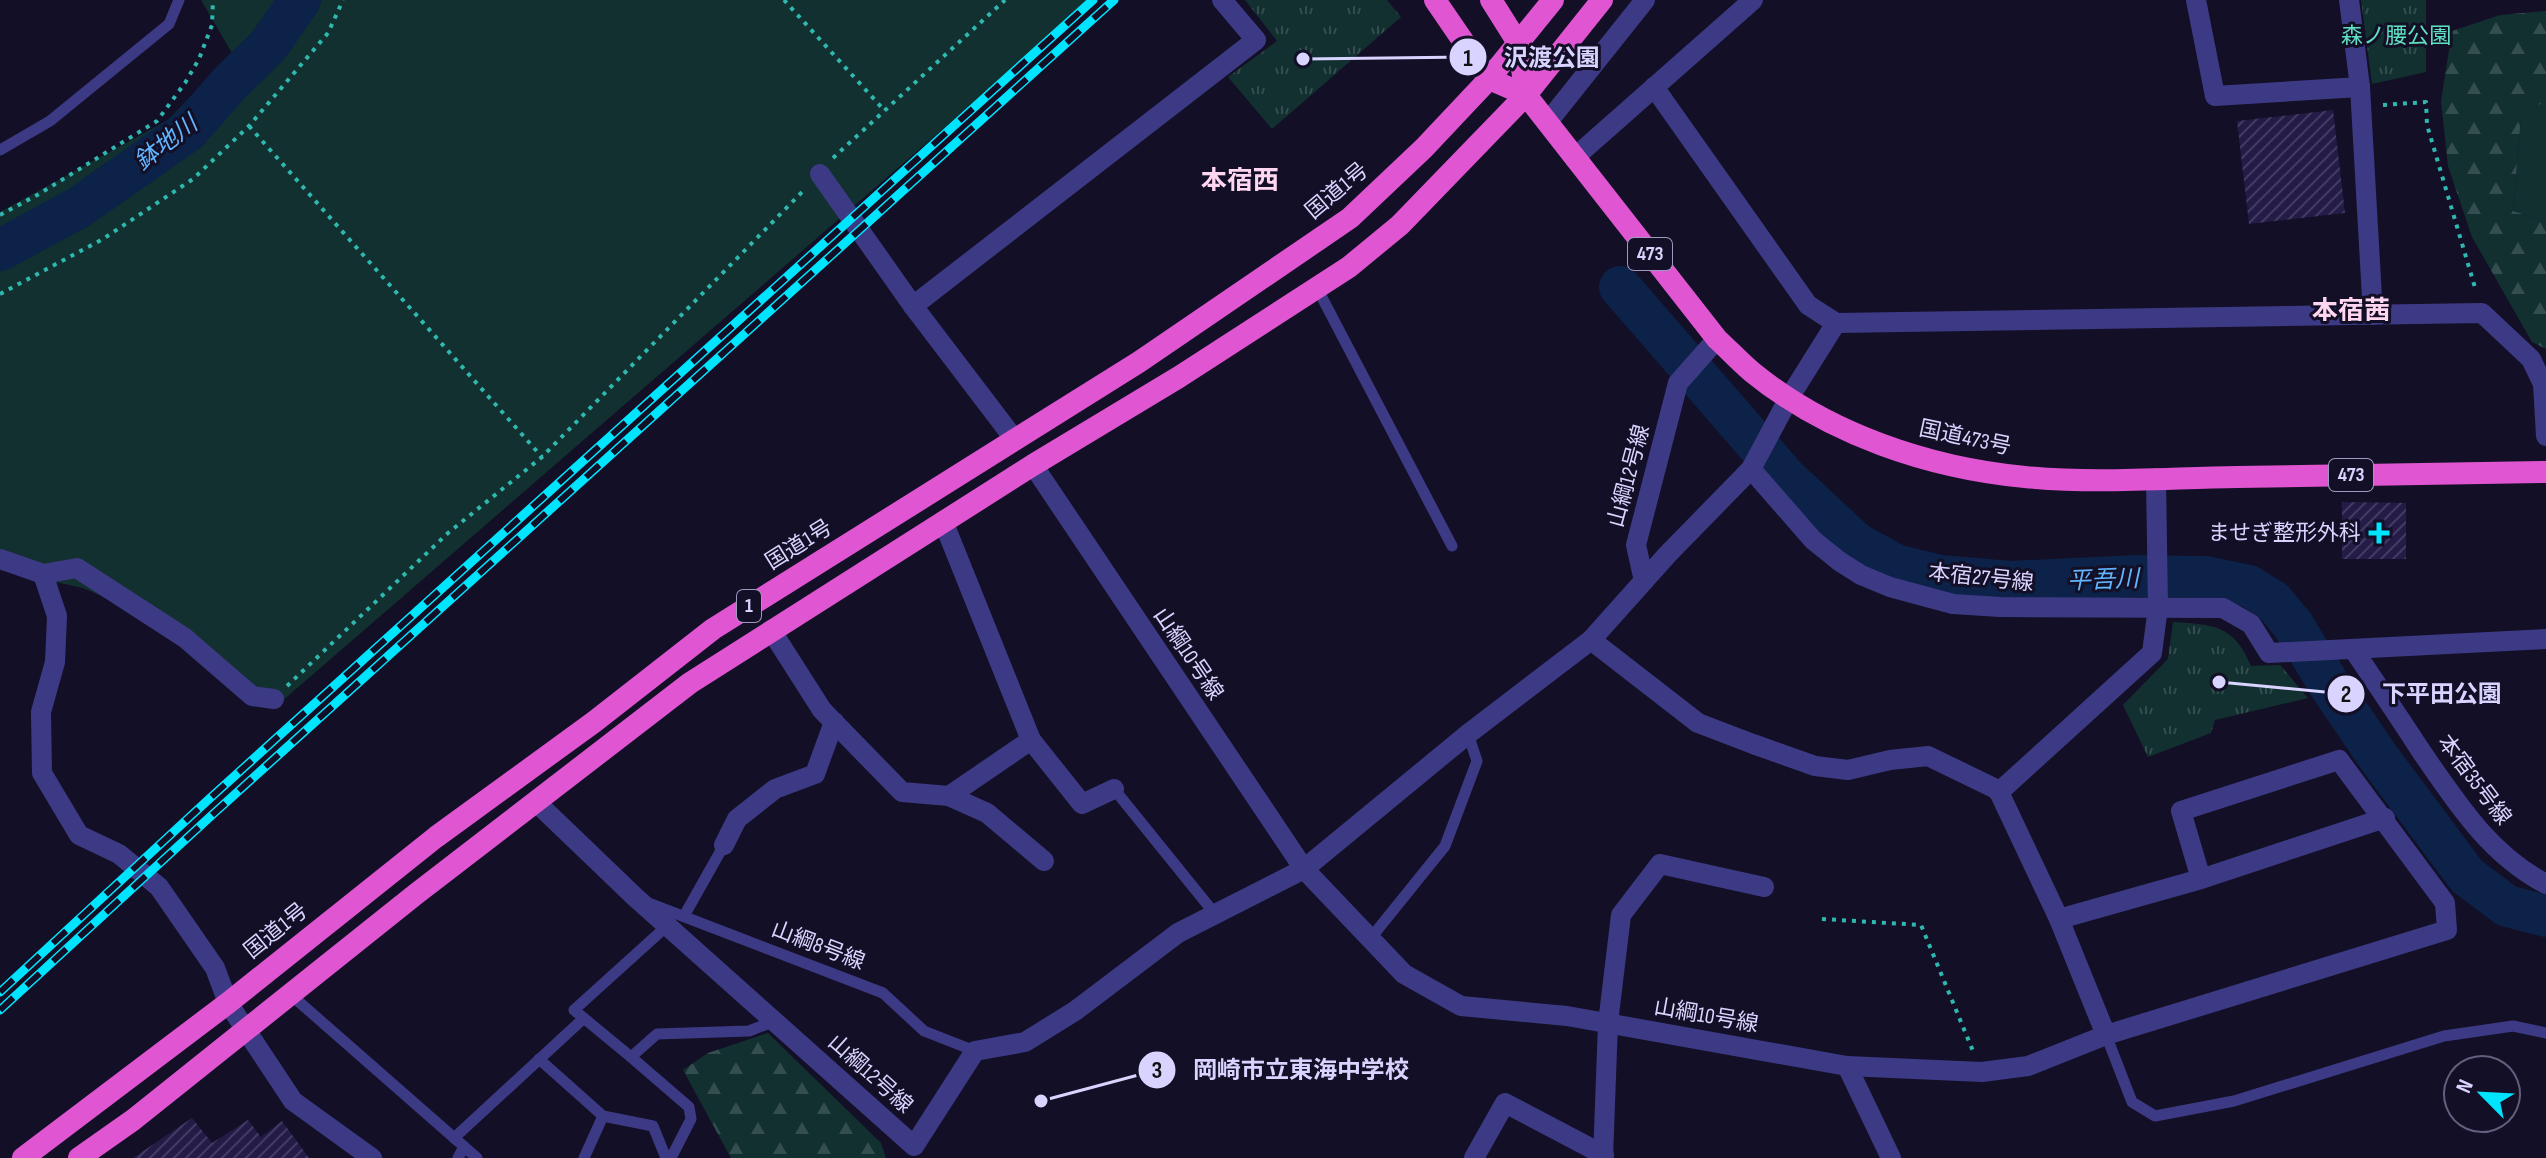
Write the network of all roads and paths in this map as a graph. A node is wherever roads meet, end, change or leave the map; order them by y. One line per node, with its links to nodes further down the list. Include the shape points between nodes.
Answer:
1 (179, 0): 23 (lane, via 169,24 50,121)
2 (213, 0): 26 (path, via 212,25 199,59 157,121)
3 (343, 0): 22 (path, via 328,33)
4 (784, 0): 20 (path)
5 (1005, 0): 20 (path)
6 (1222, 0): 29 (street, via 1256,40)
7 (1435, 0): 16 (highway)
8 (1491, 0): 15 (highway, 473)
9 (1553, 0): 15 (highway, 国道1号 / 1)
10 (1602, 0): 18 (highway, 1)
11 (1645, 0): 21 (street)
12 (1753, 0): 17 (street)
13 (2196, 0): 19 (street, via 2215,96)
14 (2349, 0): 19 (street)
15 (1518, 43): 16 (highway, 国道1号 / 1); 18 (highway, 473)
16 (1489, 79): 18 (highway, 473); 36 (highway, 国道1号 / 1, via 1350,218)
17 (1654, 87): 24 (street); 32 (street, via 1808,305)
18 (1526, 95): 21 (highway, 国道473号 / 473); 27 (highway, 1, via 1400,225)
19 (2361, 97): 30 (path, via 2426,102 2427,125); 31 (street)
20 (884, 110): 25 (path)
21 (1547, 123): 24 (highway, 国道473号 / 473)
22 (249, 126): 28 (path, via 193,179 103,239); 37 (path)
23 (0, 150)
24 (1574, 158): 33 (highway, 国道473号 / 473)
25 (820, 174): 29 (street); 37 (path)
26 (0, 215)
27 (1317, 288): 38 (highway, 1); 43 (lane)
28 (0, 294)
29 (913, 306): 36 (street)
30 (2482, 313): 31 (street); 35 (street, via 2531,359 2543,384)
31 (2373, 315): 32 (street)
32 (1836, 323): 34 (street)
33 (1717, 339): 34 (highway, 国道473号 / 473); 46 (street, 山綱12号線, via 1678,383 1636,545)
34 (1789, 398): 39 (street); 41 (highway, 国道473号 / 473, via 1870,439 1948,465 2074,480)
35 (2546, 436)
36 (1015, 440): 73 (highway, 国道1号 / 1, via 713,629 436,837)
37 (542, 457): 52 (path, via 448,533)
38 (1033, 465): 42 (highway, 1); 63 (street, 山綱10号線)
39 (1751, 469): 46 (street); 47 (street, 本宿27号線, via 1813,540 1861,575 1890,587 1953,604)
40 (2546, 472): 41 (highway, 国道473号 / 473)
41 (2156, 478): 47 (street)
42 (943, 521): 48 (highway, 1); 55 (street)
43 (1452, 546)
44 (0, 559): 45 (street)
45 (43, 574): 52 (street, via 77,568 185,638 252,696); 73 (street, via 57,616 55,662 41,712 42,773 79,835 119,854 159,887 215,968)
46 (1644, 581): 50 (street)
47 (2158, 607): 51 (street, 本宿27号線, via 2223,608 2251,624 2269,653); 57 (street, via 2152,653)
48 (771, 630): 53 (street); 59 (highway, 1, via 690,683)
49 (2546, 639): 51 (street)
50 (1591, 640): 54 (street); 57 (street, via 1698,723 1815,766 1848,770 1928,756)
51 (2344, 649): 65 (street, 本宿35号線, via 2462,812 2522,871)
52 (274, 699)
53 (834, 722): 58 (street, via 902,792); 61 (street, via 815,774 775,789 737,819)
54 (1468, 734): 63 (street); 71 (lane, via 1477,761 1445,846)
55 (1031, 740): 56 (street, via 1082,804); 58 (street)
56 (1114, 789): 67 (lane)
57 (1999, 792): 69 (street)
58 (949, 796): 62 (street, via 987,813)
59 (536, 802): 70 (street, 山綱12号線, via 635,897); 72 (highway, 1)
60 (2385, 818): 64 (street); 64 (street, via 2339,760 2181,811); 79 (street, 山綱10号線, via 2445,903 2447,930)
61 (724, 845): 70 (lane)
62 (1044, 861)
63 (1304, 869): 67 (street); 71 (street, 山綱10号線)
64 (2201, 879): 69 (street)
65 (2546, 884)
66 (1764, 887): 76 (street, via 1660,864 1621,915)
67 (1215, 914): 80 (street, via 1178,933 1025,1042)
68 (1822, 919): 84 (path, via 1921,925)
69 (2059, 919): 79 (street)
70 (676, 921): 74 (lane, via 574,1010); 75 (street, 山綱12号線); 80 (lane, 山綱8号線, via 883,993 924,1031)
71 (1370, 939): 76 (street, 山綱10号線, via 1404,974 1461,1006)
72 (290, 994): 77 (highway, 1); 86 (lane)
73 (228, 1003): 77 (street); 89 (highway, 国道1号 / 1)
74 (584, 1018): 81 (lane); 82 (lane)
75 (775, 1021): 80 (street, 山綱12号線, via 914,1146); 81 (lane, via 749,1031 657,1034)
76 (1608, 1023): 83 (street, 山綱10号線); 88 (street)
77 (245, 1030): 90 (highway, 1); 91 (street, via 293,1101)
78 (2546, 1033): 79 (lane, via 2513,1026 2444,1036 2234,1101 2155,1116 2132,1102)
79 (2106, 1035): 84 (street, 山綱10号線, via 2028,1066)
80 (975, 1051)
81 (631, 1057): 94 (lane, via 689,1107 691,1119)
82 (539, 1059): 85 (lane); 86 (lane)
83 (1847, 1066): 84 (street, 山綱10号線); 96 (street)
84 (1982, 1072)
85 (603, 1116): 93 (lane); 94 (lane, via 653,1126)
86 (454, 1138): 87 (lane)
87 (461, 1152): 92 (lane)
88 (1604, 1156): 95 (street, via 1505,1103)
89 (23, 1158)
90 (79, 1158)
91 (372, 1158)
92 (477, 1158)
93 (584, 1158)
94 (669, 1158)
95 (1474, 1158)
96 (1891, 1158)

